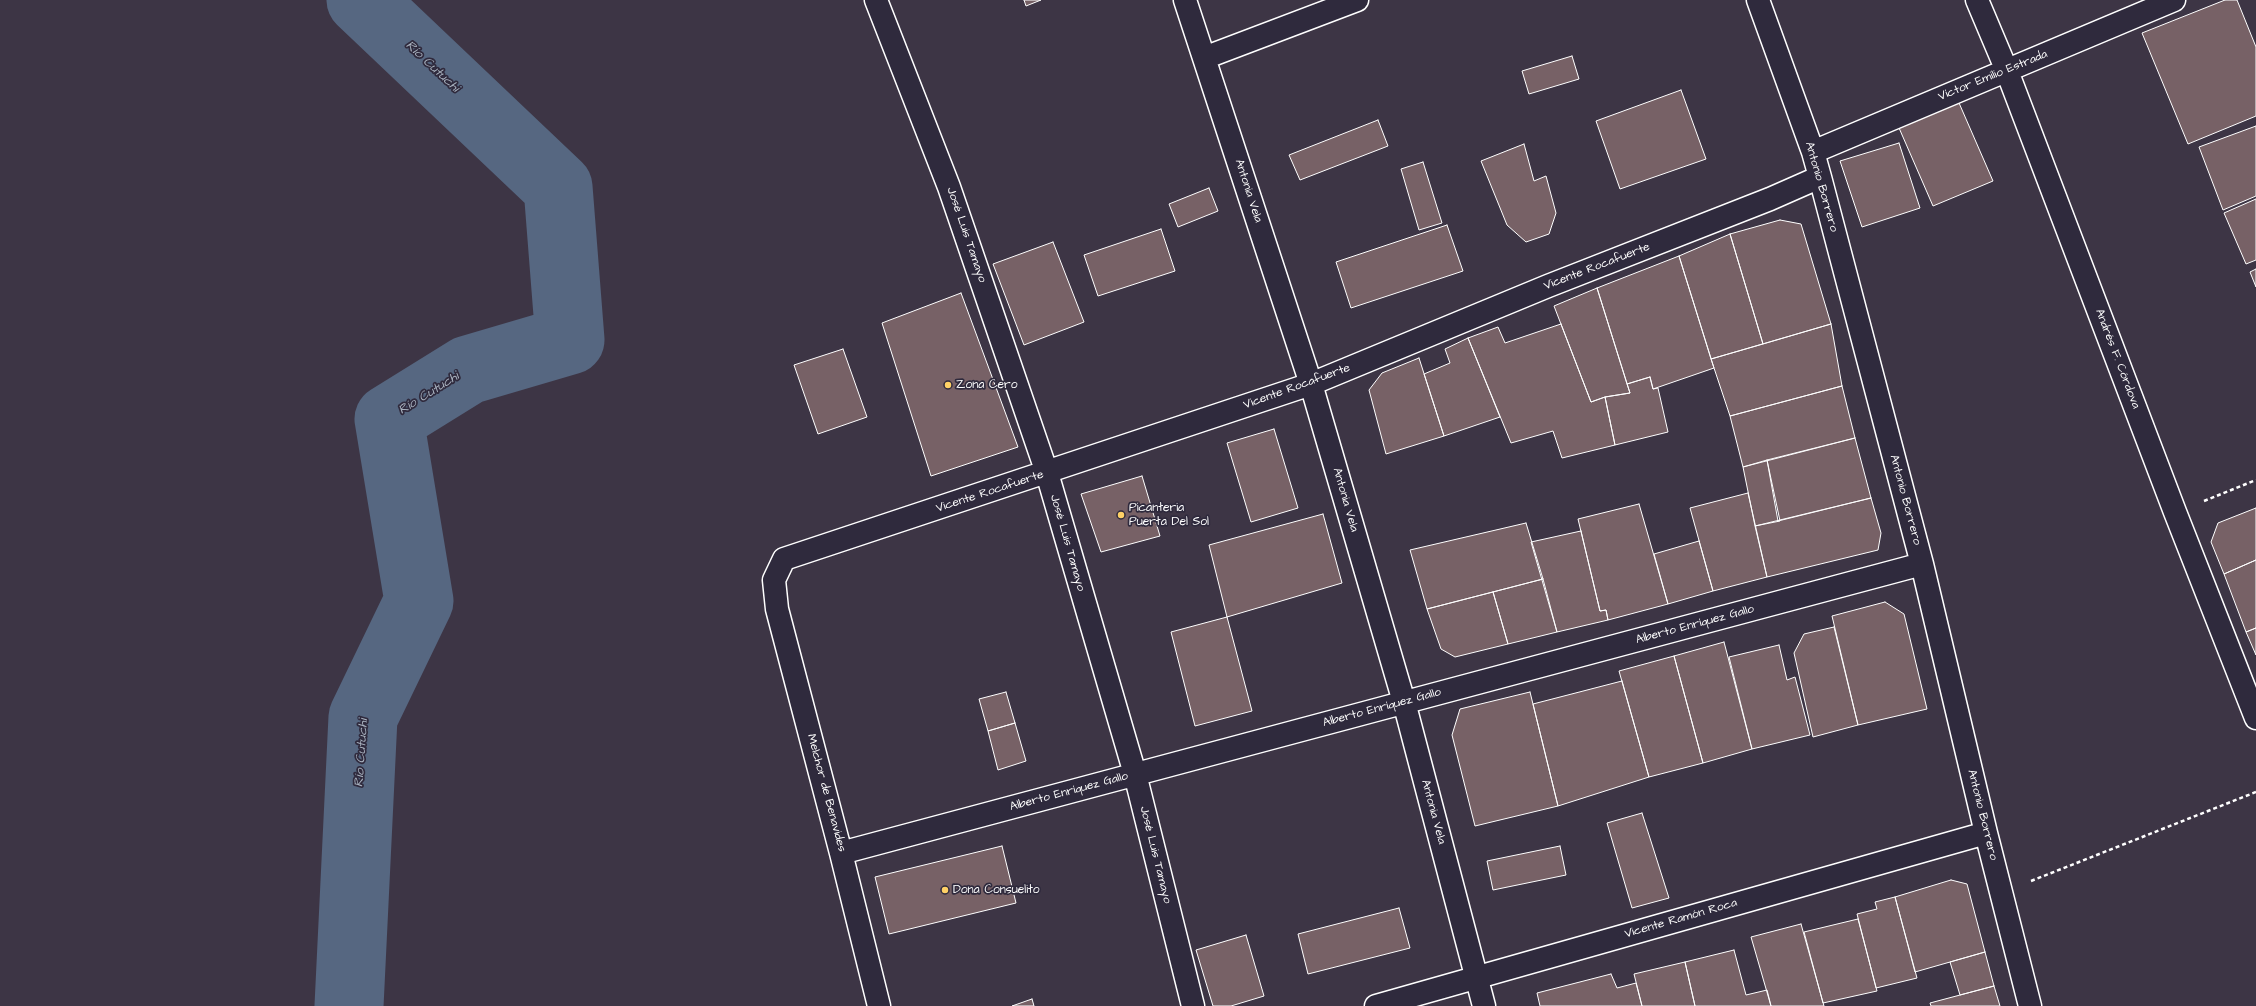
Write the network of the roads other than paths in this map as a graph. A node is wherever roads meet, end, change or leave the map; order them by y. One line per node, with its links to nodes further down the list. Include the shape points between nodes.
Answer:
1 (876, 0): 12 (street, José Luis Tamayo, via 949,187)
2 (1185, 0): 7 (street, Antonia Vela)
3 (1357, 0): 7 (street)
4 (1758, 0): 9 (street, Antonio Borrero)
5 (1977, 0): 8 (street, Andrés F. Córdova)
6 (2174, 0): 8 (street, Víctor Emilio Estrada)
7 (1204, 58): 11 (street, Antonia Vela)
8 (2007, 71): 9 (street, Víctor Emilio Estrada); 16 (street, Andrés F. Córdova)
9 (1813, 152): 10 (street, Antonio Borrero)
10 (1820, 177): 11 (street, Vicente Rocafuerte); 13 (street, Antonio Borrero)
11 (1311, 384): 12 (street, Vicente Rocafuerte); 15 (street, Antonia Vela)
12 (1047, 473): 14 (street, Vicente Rocafuerte, via 784,559); 17 (street, José Luis Tamayo)
13 (1922, 564): 15 (street, Alberto Enríquez Gallo); 18 (street, Antonio Borrero)
14 (774, 580): 19 (street, Melchor de Benavides, via 777,609)
15 (1404, 702): 17 (street, Alberto Enríquez Gallo); 20 (street, Antonia Vela)
16 (2256, 718)
17 (1135, 774): 19 (street, Alberto Enríquez Gallo); 22 (street, José Luis Tamayo)
18 (1986, 833): 20 (street, Vicente Ramón Roca); 25 (street, Antonio Borrero)
19 (841, 853): 21 (street, Melchor de Benavides)
20 (1477, 977): 23 (street, Vicente Ramón Roca); 24 (street, Antonia Vela)
21 (878, 1006)
22 (1193, 1006)
23 (1376, 1006)
24 (1484, 1006)
25 (2030, 1006)

